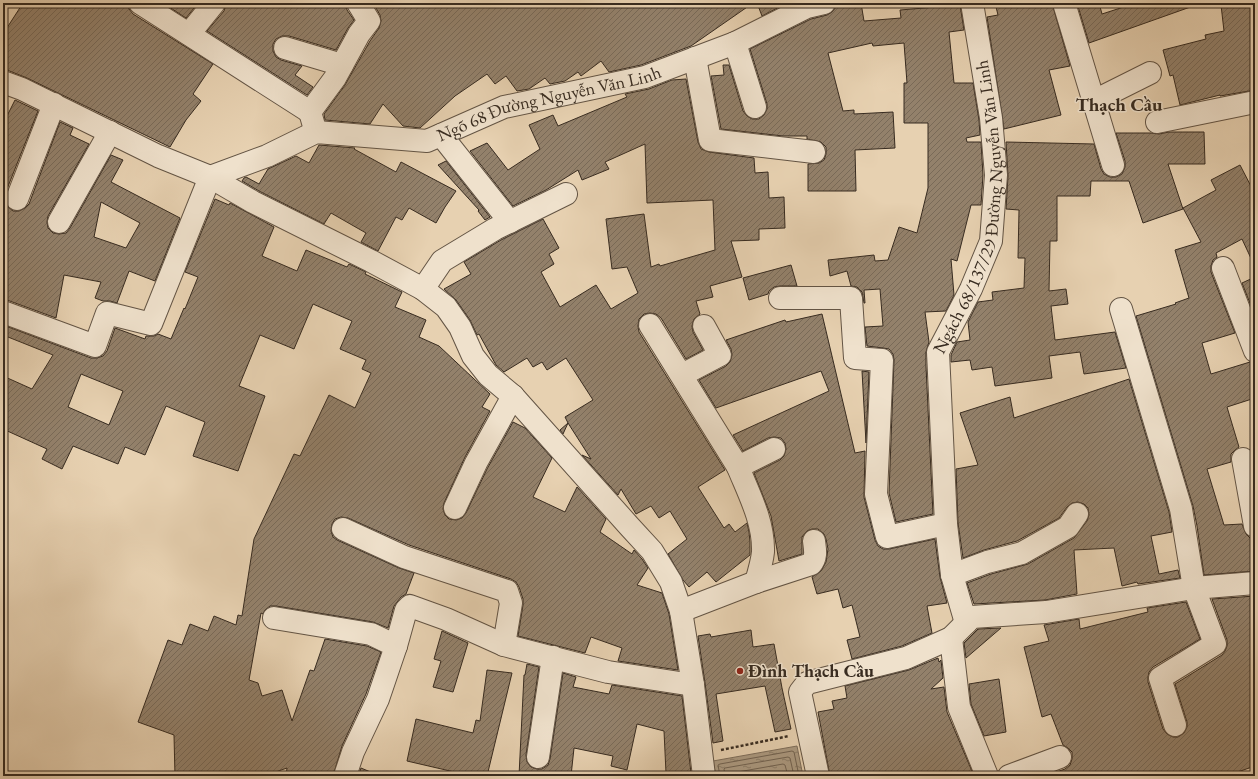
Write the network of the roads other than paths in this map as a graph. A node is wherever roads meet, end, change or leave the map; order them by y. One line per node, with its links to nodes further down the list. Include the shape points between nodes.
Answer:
1 (140, 3): 8 (street)
2 (214, 3): 8 (street)
3 (358, 3): 12 (street, via 369,21)
4 (824, 3): 7 (street, Ngõ 68 Đường Nguyễn Văn Linh)
5 (972, 3): 45 (street, Ngách 68/137/29 Đường Nguyễn Văn Linh, via 991,118 996,175 991,241 971,289 938,352)
6 (1064, 3): 15 (street)
7 (793, 8): 9 (street, Ngõ 68 Đường Nguyễn Văn Linh)
8 (189, 34): 19 (street)
9 (736, 43): 11 (street, Ngõ 68 Đường Nguyễn Văn Linh); 18 (street)
10 (285, 48): 12 (street)
11 (695, 58): 22 (street, Ngõ 68 Đường Nguyễn Văn Linh, via 644,77 504,107); 23 (street, via 710,140)
12 (342, 65): 19 (street)
13 (1150, 73): 15 (street)
14 (3, 82): 17 (street)
15 (1094, 101): 24 (street)
16 (1255, 102): 20 (street)
17 (54, 104): 21 (street); 27 (street)
18 (755, 107)
19 (313, 122): 22 (street, Ngõ 68 Đường Nguyễn Văn Linh, via 427,141); 25 (street, via 267,156)
20 (1157, 122)
21 (110, 132): 25 (street, via 158,156); 28 (street)
22 (440, 135): 29 (street)
23 (814, 152)
24 (1113, 165)
25 (210, 177): 31 (street, via 253,202 371,260); 34 (street, via 151,324 107,313 95,346)
26 (566, 194): 29 (street)
27 (17, 199)
28 (59, 222)
29 (510, 222): 31 (street, via 442,261)
30 (1223, 268): 37 (street)
31 (423, 289): 39 (street, via 446,307 460,327 473,356 488,375)
32 (780, 298): 45 (street, via 851,298 855,358 882,360 876,494 887,537)
33 (1121, 309): 52 (street, via 1182,509)
34 (3, 312)
35 (650, 325): 38 (street)
36 (704, 326): 38 (street, via 720,355)
37 (1255, 351)
38 (682, 375): 42 (street)
39 (513, 396): 43 (street, via 476,463); 53 (street, via 652,552 671,582)
40 (774, 449): 42 (street)
41 (1243, 459): 46 (street)
42 (738, 467): 50 (street, via 758,516 762,541 761,564)
43 (455, 508)
44 (1077, 514): 49 (street, via 1068,527 1022,553)
45 (946, 524): 49 (street, Ngách 68/137/29 Đường Nguyễn Văn Linh)
46 (1255, 526)
47 (343, 529): 57 (street, via 404,556 507,591 511,604)
48 (814, 541): 50 (street, via 815,554 811,564)
49 (952, 575): 55 (street, Ngách 68/137/29 Đường Nguyễn Văn Linh)
50 (756, 582): 53 (street)
51 (1255, 584): 52 (street)
52 (1194, 588): 55 (street, via 1046,612 972,617); 61 (street, via 1215,644 1160,678)
53 (681, 610): 60 (street)
54 (274, 618): 58 (street, via 371,634)
55 (966, 623): 56 (street)
56 (951, 638): 66 (street, via 906,658 807,683 800,692); 67 (street, via 959,707)
57 (504, 645): 58 (street, via 446,618 410,606 406,610); 59 (street)
58 (396, 646): 64 (street, via 378,699 353,752)
59 (553, 657): 60 (street, via 608,672); 62 (street)
60 (693, 685): 65 (street)
61 (1175, 725)
62 (538, 757)
63 (1060, 757): 68 (street)
64 (345, 776)
65 (704, 776)
66 (818, 776)
67 (987, 776)
68 (1009, 776)

